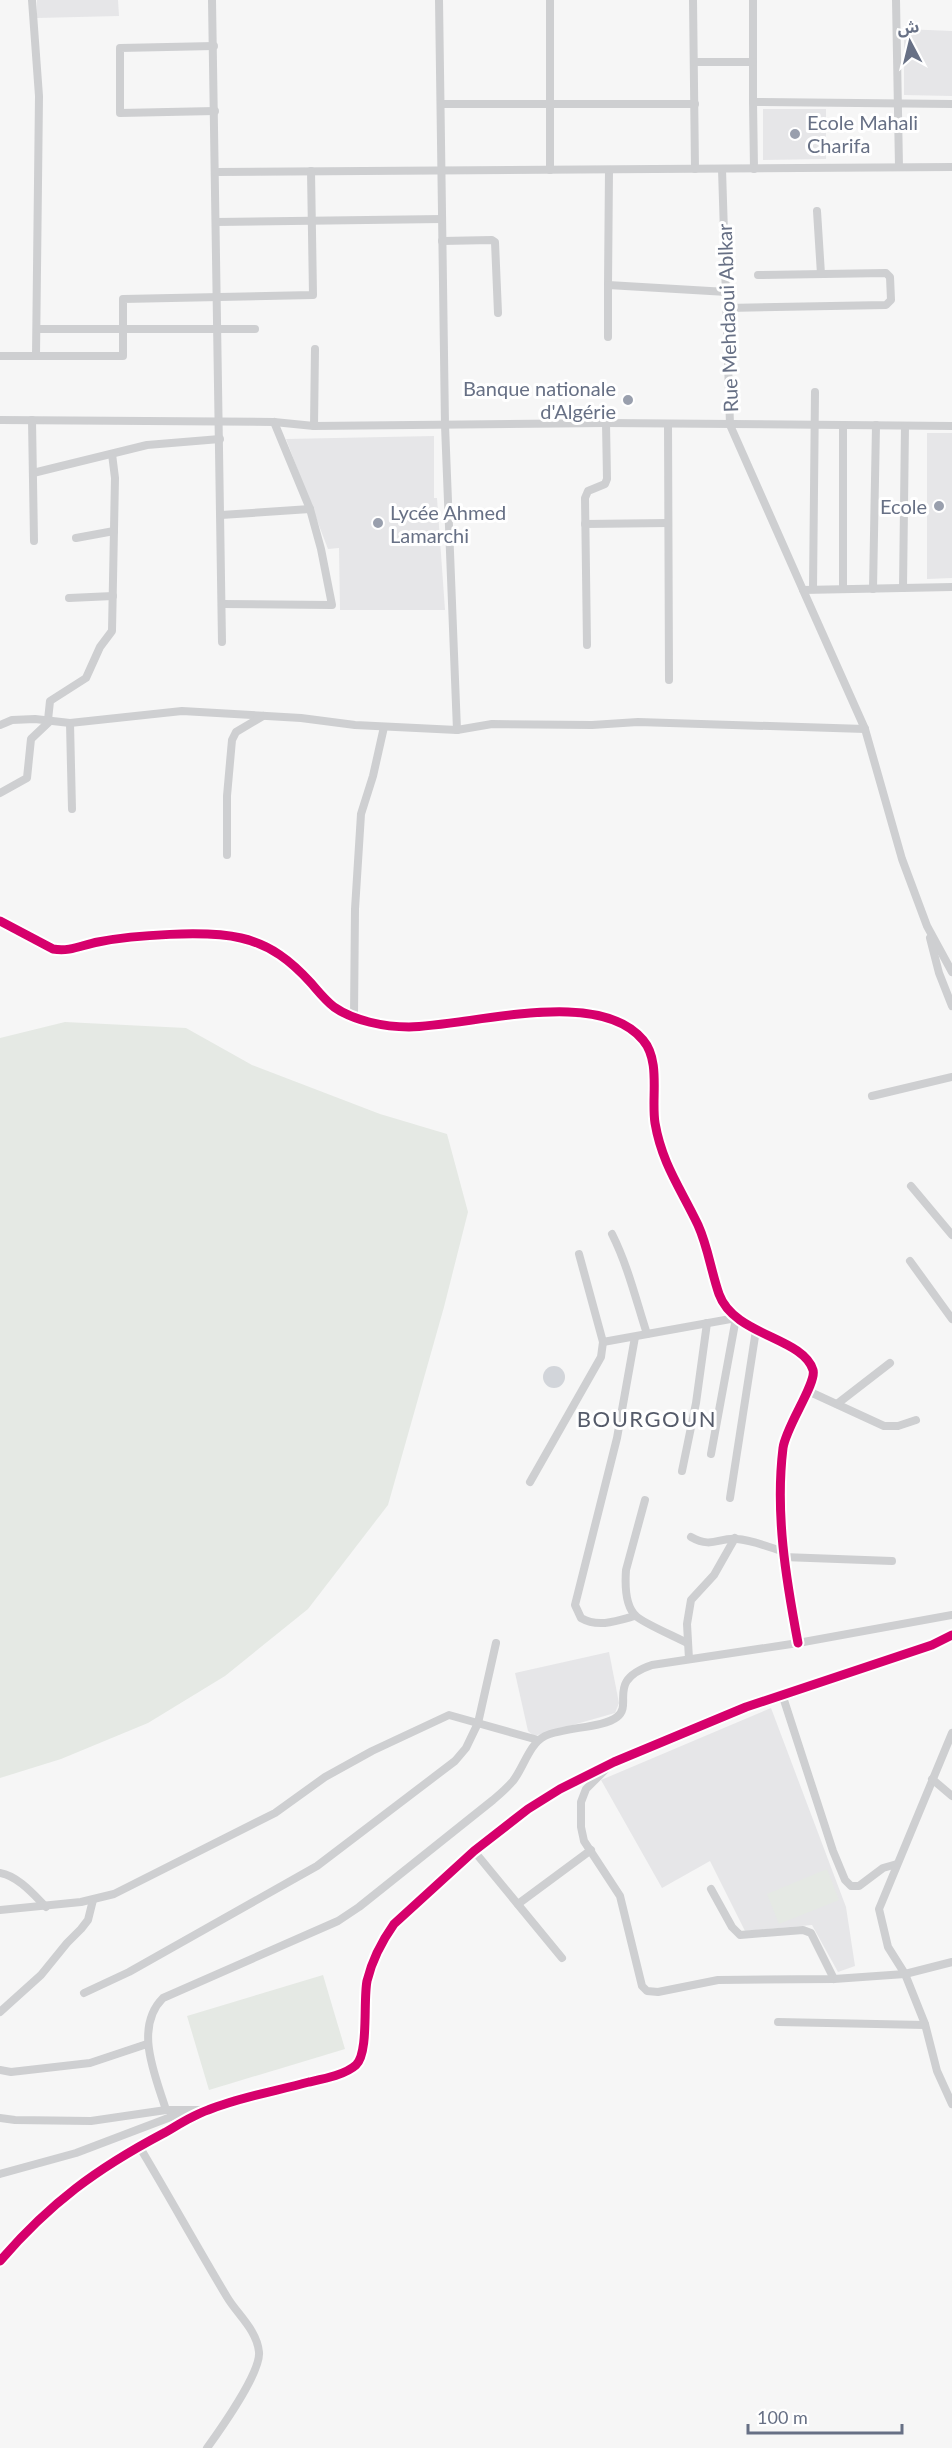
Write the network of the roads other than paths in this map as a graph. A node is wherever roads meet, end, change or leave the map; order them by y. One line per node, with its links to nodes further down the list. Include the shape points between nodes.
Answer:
1 (32, 0): 42 (street, via 39,96)
2 (212, 0): 8 (street)
3 (439, 0): 12 (street)
4 (550, 0): 16 (street)
5 (693, 0): 9 (street)
6 (753, 0): 10 (street)
7 (896, 0): 14 (street)
8 (214, 46): 17 (street); 17 (street, via 120,48 120,113)
9 (694, 62): 10 (street); 13 (street)
10 (753, 62): 11 (street)
11 (753, 102): 14 (street); 22 (street)
12 (441, 104): 16 (street); 26 (street)
13 (695, 104): 16 (street); 20 (street)
14 (897, 104): 15 (street); 18 (street)
15 (952, 104)
16 (551, 105): 23 (street)
17 (215, 111): 27 (street)
18 (899, 167): 19 (street); 22 (street)
19 (952, 168)
20 (695, 169): 21 (street); 24 (street)
21 (722, 169): 22 (street); 36 (street, Rue Mehdaoui Ablkar)
22 (754, 169)
23 (550, 170): 24 (street); 26 (street)
24 (609, 170): 35 (street)
25 (311, 171): 26 (street); 27 (street); 30 (street)
26 (441, 171): 29 (street)
27 (216, 172): 31 (street)
28 (818, 211): 33 (street)
29 (442, 219): 30 (street); 32 (street)
30 (312, 221): 31 (street); 37 (street, via 313,295)
31 (216, 222): 37 (street)
32 (442, 241): 39 (street, via 495,243); 55 (street)
33 (821, 274): 34 (street); 38 (street, via 886,273 890,277 891,300 886,305)
34 (758, 275)
35 (608, 285): 36 (street); 44 (street)
36 (727, 292): 38 (street, Rue Mehdaoui Ablkar)
37 (217, 297): 40 (street); 43 (street, via 123,299)
38 (727, 308): 56 (street, Rue Mehdaoui Ablkar)
39 (498, 313)
40 (218, 329): 41 (street); 43 (street); 51 (street)
41 (255, 329)
42 (37, 330): 43 (street); 47 (street)
43 (123, 330): 47 (street, via 123,356)
44 (608, 337)
45 (315, 349): 57 (street)
46 (0, 356): 47 (street)
47 (36, 356)
48 (814, 392): 58 (street)
49 (0, 420): 50 (street)
50 (32, 420): 51 (street); 65 (street)
51 (220, 421): 52 (street); 63 (street)
52 (274, 422): 57 (street); 66 (street)
53 (606, 423): 54 (street); 55 (street); 69 (street, via 607,479 586,493)
54 (668, 424): 56 (street); 68 (street)
55 (445, 425): 57 (street); 91 (street)
56 (730, 425): 58 (street); 77 (street, Rue Mehdaoui Ablkar)
57 (314, 426)
58 (814, 426): 59 (street); 78 (street)
59 (843, 426): 60 (street); 76 (street)
60 (876, 426): 61 (street); 74 (street)
61 (905, 426): 62 (street); 75 (street)
62 (952, 426)
63 (220, 439): 64 (street, via 147,445); 67 (street)
64 (112, 454): 65 (street); 70 (street)
65 (33, 473): 72 (street)
66 (310, 509): 67 (street); 81 (street, via 332,605)
67 (221, 515): 81 (street)
68 (668, 523): 69 (street); 84 (street)
69 (585, 524): 83 (street)
70 (114, 531): 71 (street); 79 (street)
71 (76, 538)
72 (34, 542)
73 (952, 587): 75 (street)
74 (873, 588): 75 (street); 76 (street)
75 (903, 588)
76 (843, 589): 78 (street)
77 (803, 590): 78 (street); 90 (street, Rue Mehdaoui Ablkar)
78 (813, 590)
79 (112, 596): 80 (street); 86 (street, via 112,631 100,646 86,678 50,701)
80 (69, 598)
81 (222, 604): 82 (street)
82 (222, 642)
83 (587, 645)
84 (669, 680)
85 (263, 716): 87 (street, via 182,711); 89 (street); 94 (street, via 236,732 232,740)
86 (49, 721): 87 (street); 88 (street, via 12,720); 92 (street, via 31,739 27,778)
87 (70, 723): 93 (street)
88 (0, 725)
89 (384, 727): 91 (street); 99 (street, via 362,814 355,909)
90 (865, 729): 91 (street, via 638,722 492,724); 96 (street, Rue Mehdaoui Ablkar, via 902,859)
91 (457, 730)
92 (0, 793)
93 (72, 809)
94 (227, 855)
95 (0, 921): 99 (street, via 62,951 96,942 177,934 240,938 285,957 336,1008)
96 (927, 926): 97 (street); 98 (street)
97 (952, 972)
98 (952, 1006)
99 (354, 1016): 107 (street, via 406,1027 584,1012 627,1027 641,1038 651,1056 652,1104 664,1160 699,1228 720,1297)
100 (952, 1077): 101 (street)
101 (872, 1096)
102 (911, 1186): 104 (street)
103 (612, 1234): 111 (street, via 627,1266)
104 (952, 1235)
105 (579, 1254): 113 (street)
106 (910, 1261): 108 (street)
107 (736, 1318): 109 (street); 110 (street); 118 (street)
108 (952, 1319)
109 (707, 1323): 111 (street); 119 (street)
110 (756, 1330): 115 (street, via 786,1344 811,1365 813,1381); 121 (street)
111 (647, 1334): 112 (street)
112 (634, 1337): 113 (street); 128 (street, via 617,1437 575,1605 581,1618 595,1623)
113 (603, 1342): 120 (street, via 601,1357)
114 (890, 1363): 116 (street)
115 (808, 1391): 116 (street); 125 (street, via 792,1419 783,1451)
116 (837, 1404): 117 (street, via 884,1426)
117 (916, 1420)
118 (711, 1454)
119 (682, 1471)
120 (530, 1482)
121 (730, 1498)
122 (645, 1500): 128 (street, via 625,1582)
123 (692, 1537): 124 (street, via 701,1542)
124 (735, 1538): 125 (street); 131 (street, via 714,1575 692,1600)
125 (783, 1554): 126 (street); 132 (street)
126 (892, 1561)
127 (952, 1615): 132 (street)
128 (635, 1616): 131 (street)
129 (952, 1635): 134 (street)
130 (496, 1643): 135 (street)
131 (687, 1643): 133 (street)
132 (798, 1643): 133 (street)
133 (689, 1659): 137 (street, via 652,1665 632,1675 624,1683 622,1711 615,1719)
134 (782, 1694): 138 (street); 143 (street, via 845,1880 851,1886 859,1886 883,1868)
135 (478, 1723): 137 (street); 146 (street, via 449,1715 434,1721 325,1777 275,1813 199,1853 114,1894); 154 (street, via 455,1761 317,1866 129,1972)
136 (952, 1733): 139 (street)
137 (538, 1740): 158 (street, via 512,1782 493,1800 359,1907 338,1921 163,1998 153,2012)
138 (610, 1764): 141 (street, via 586,1789 581,1802 581,1827); 142 (street, via 543,1799)
139 (932, 1779): 140 (street); 143 (street)
140 (952, 1796)
141 (591, 1850): 147 (street); 153 (street, via 620,1896 642,1986 647,1991 718,1980)
142 (474, 1851): 147 (street); 163 (street, via 394,1924 384,1938 363,2000 364,2045 356,2065 322,2079)
143 (897, 1864): 152 (street, via 879,1909 888,1947)
144 (0, 1872): 148 (street)
145 (711, 1889): 153 (street, via 740,1935 803,1930 811,1933)
146 (93, 1900): 148 (street); 155 (street, via 88,1920 81,1929 41,1975)
147 (518, 1904): 150 (street)
148 (46, 1907): 149 (street)
149 (0, 1910)
150 (562, 1958)
151 (952, 1962): 152 (street)
152 (905, 1974): 153 (street); 157 (street)
153 (834, 1979)
154 (84, 1993)
155 (0, 2012)
156 (778, 2022): 157 (street)
157 (925, 2025): 160 (street, via 937,2071)
158 (147, 2044): 159 (street, via 90,2063); 161 (street)
159 (0, 2070)
160 (952, 2104)
161 (166, 2110): 162 (street); 164 (street, via 91,2121)
162 (189, 2110): 163 (street); 166 (street, via 75,2153)
163 (207, 2110): 165 (street)
164 (0, 2118)
165 (140, 2146): 167 (street, via 69,2192); 168 (street, via 229,2300 252,2332 259,2353 254,2372)
166 (0, 2174)
167 (0, 2261)
168 (207, 2448)

